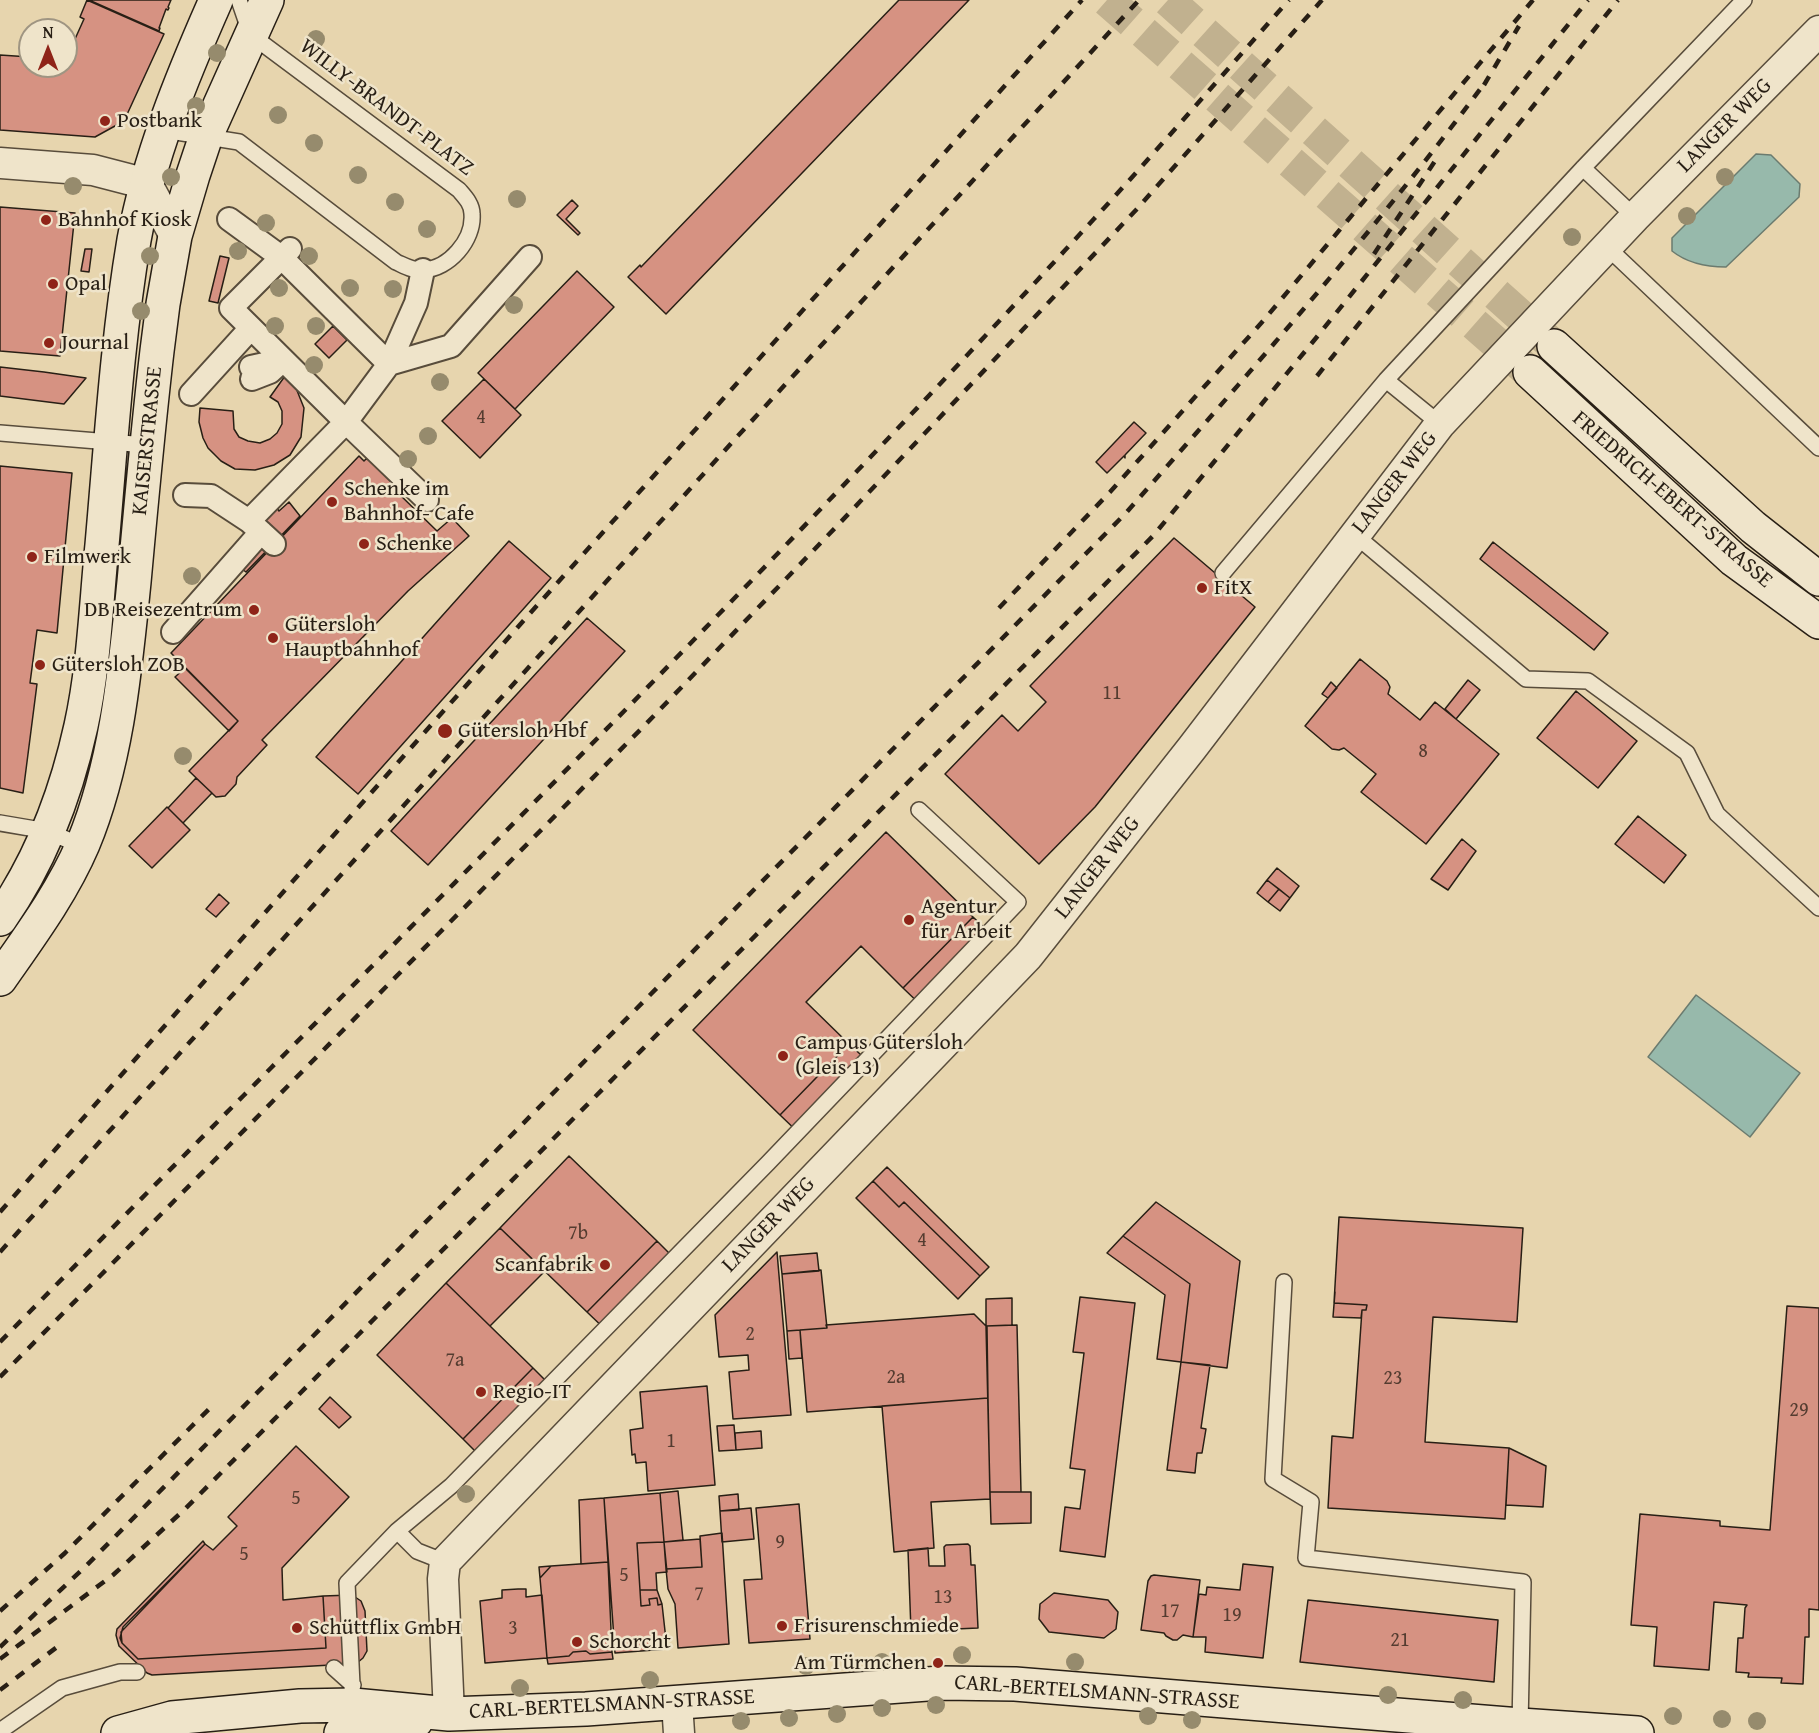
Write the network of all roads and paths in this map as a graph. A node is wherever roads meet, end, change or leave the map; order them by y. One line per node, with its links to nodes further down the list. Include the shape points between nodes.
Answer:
1 (216, 0): 7 (main road, KAISERSTRASSE)
2 (239, 0): 6 (lane)
3 (267, 0): 6 (main road, KAISERSTRASSE)
4 (1744, 0): 10 (lane)
5 (1819, 31): 12 (street, LANGER WEG)
6 (251, 35): 8 (main road, KAISERSTRASSE); 18 (lane, WILLY-BRANDT-PLATZ, via 469,201 472,214 466,241 445,263)
7 (164, 130): 8 (lane); 11 (main road, KAISERSTRASSE)
8 (206, 136): 14 (main road, KAISERSTRASSE); 18 (lane, via 238,142 396,262)
9 (0, 163): 11 (street, via 93,170)
10 (1583, 168): 12 (lane); 25 (lane)
11 (147, 184): 14 (street); 30 (main road, KAISERSTRASSE, via 135,240)
12 (1635, 218): 15 (street, LANGER WEG)
13 (229, 219): 16 (street)
14 (175, 236): 31 (main road, KAISERSTRASSE, via 162,304)
15 (1607, 247): 28 (street, LANGER WEG); 32 (lane)
16 (286, 253): 19 (street, via 231,308); 22 (street)
17 (530, 258): 22 (street, via 451,346)
18 (423, 270): 22 (street, via 417,303)
19 (251, 328): 21 (street); 26 (street)
20 (1554, 346): 38 (main road, FRIEDRICH-EBERT-STRASSE, via 1754,527)
21 (283, 360): 24 (street); 27 (street)
22 (388, 364): 27 (street)
23 (1530, 372): 39 (main road, FRIEDRICH-EBERT-STRASSE, via 1734,560)
24 (252, 373)
25 (1386, 380): 28 (lane); 37 (lane)
26 (191, 394)
27 (346, 422): 34 (street); 35 (street)
28 (1440, 424): 36 (street, LANGER WEG)
29 (0, 433): 30 (lane)
30 (111, 442): 31 (lane); 43 (main road, KAISERSTRASSE, via 81,725)
31 (146, 445): 44 (main road, KAISERSTRASSE, via 124,673 103,783)
32 (1819, 448)
33 (185, 495): 35 (street, via 211,496)
34 (427, 500)
35 (261, 532): 40 (street)
36 (1355, 535): 45 (lane, via 1526,679 1588,681 1688,753 1717,814); 50 (street, LANGER WEG, via 1028,956)
37 (1223, 573)
38 (1819, 579)
39 (1819, 622)
40 (173, 632)
41 (919, 810): 49 (lane, via 1018,902 451,1486)
42 (0, 823): 43 (lane)
43 (47, 831): 44 (lane); 46 (main road, KAISERSTRASSE, via 33,865)
44 (82, 846): 47 (main road, KAISERSTRASSE, via 62,887)
45 (1819, 908)
46 (0, 920)
47 (0, 979)
48 (1284, 1282): 56 (lane, via 1273,1479 1311,1502 1306,1558 1523,1582)
49 (397, 1531): 50 (lane, via 417,1551); 53 (lane, via 346,1583)
50 (445, 1562): 54 (street)
51 (334, 1668): 53 (lane)
52 (137, 1672): 57 (lane, via 120,1672 62,1688)
53 (349, 1707): 54 (main road, CARL-BERTELSMANN-STRASSE, via 366,1731); 58 (main road, CARL-BERTELSMANN-STRASSE, via 300,1706 172,1718)
54 (450, 1714): 55 (main road, CARL-BERTELSMANN-STRASSE, via 586,1709)
55 (678, 1718): 56 (main road, CARL-BERTELSMANN-STRASSE, via 941,1683 1015,1684)
56 (1519, 1729): 59 (main road, CARL-BERTELSMANN-STRASSE)
57 (0, 1731)
58 (118, 1733)
59 (1637, 1733)

